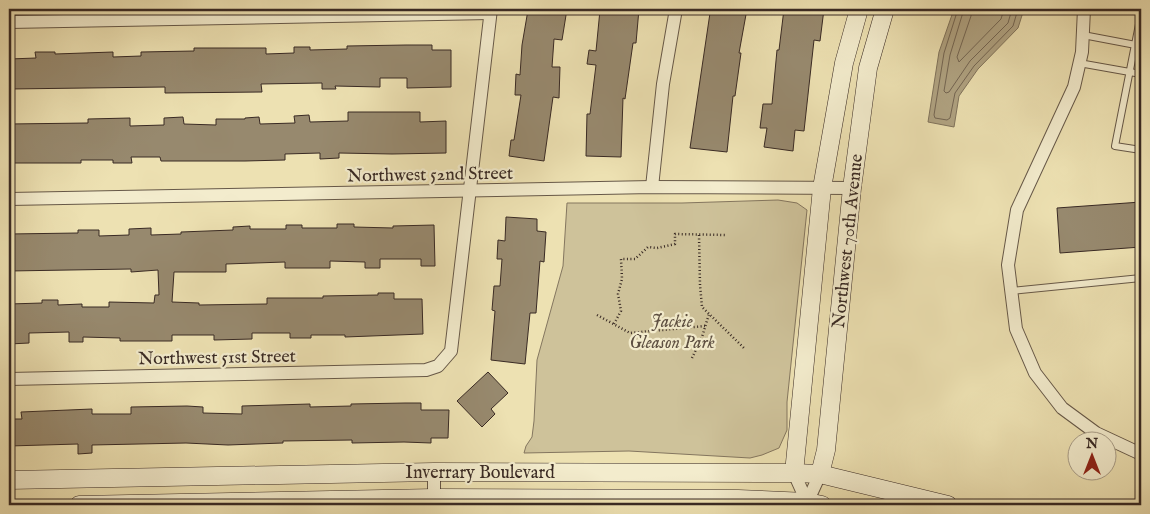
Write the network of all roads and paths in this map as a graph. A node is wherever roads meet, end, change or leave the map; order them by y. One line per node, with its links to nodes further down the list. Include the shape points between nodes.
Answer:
1 (676, 9): 14 (street, via 663,84)
2 (859, 9): 15 (street, Northwest 70th Avenue, via 844,63)
3 (885, 9): 16 (street, Northwest 70th Avenue, via 868,68)
4 (1084, 9): 8 (street)
5 (490, 11): 7 (street); 17 (street)
6 (1141, 14): 9 (lane)
7 (9, 22)
8 (1083, 35): 9 (lane); 10 (street)
9 (1138, 45): 11 (lane)
10 (1079, 63): 11 (lane); 22 (street, via 1074,87 1016,210 1008,265)
11 (1129, 72): 12 (lane); 13 (lane, via 1115,146)
12 (1141, 74)
13 (1141, 150)
14 (652, 187): 15 (street, Northwest 52nd Street); 17 (street, Northwest 52nd Street)
15 (822, 188): 16 (street, Northwest 52nd Street); 32 (street, Northwest 70th Avenue)
16 (852, 188): 33 (street, Northwest 70th Avenue, via 826,450)
17 (470, 190): 18 (street, Northwest 52nd Street); 29 (street, Northwest 51st Street, via 451,351 438,366 426,370)
18 (9, 198)
19 (699, 235): 20 (path); 23 (path, via 702,307); 25 (path, via 675,234 675,244 648,247 635,259 620,259 622,279 618,294 621,311)
20 (725, 235)
21 (1141, 278): 22 (lane)
22 (1011, 291): 30 (street, via 1019,338 1035,373 1062,408 1096,433)
23 (708, 314): 26 (path); 27 (path)
24 (597, 315): 25 (path)
25 (614, 324): 26 (path, via 630,333)
26 (705, 326): 28 (path)
27 (745, 349)
28 (692, 358)
29 (9, 379)
30 (1141, 454)
31 (434, 472): 32 (street, Inverrary Boulevard); 34 (street, Inverrary Boulevard); 35 (street)
32 (794, 473): 33 (street, Inverrary Boulevard); 36 (street)
33 (820, 474): 36 (street); 38 (street, Inverrary Boulevard)
34 (9, 480)
35 (434, 502): 36 (street, Inverrary Boulevard, via 738,499); 37 (street, Inverrary Boulevard)
36 (812, 504)
37 (79, 505)
38 (948, 505)

